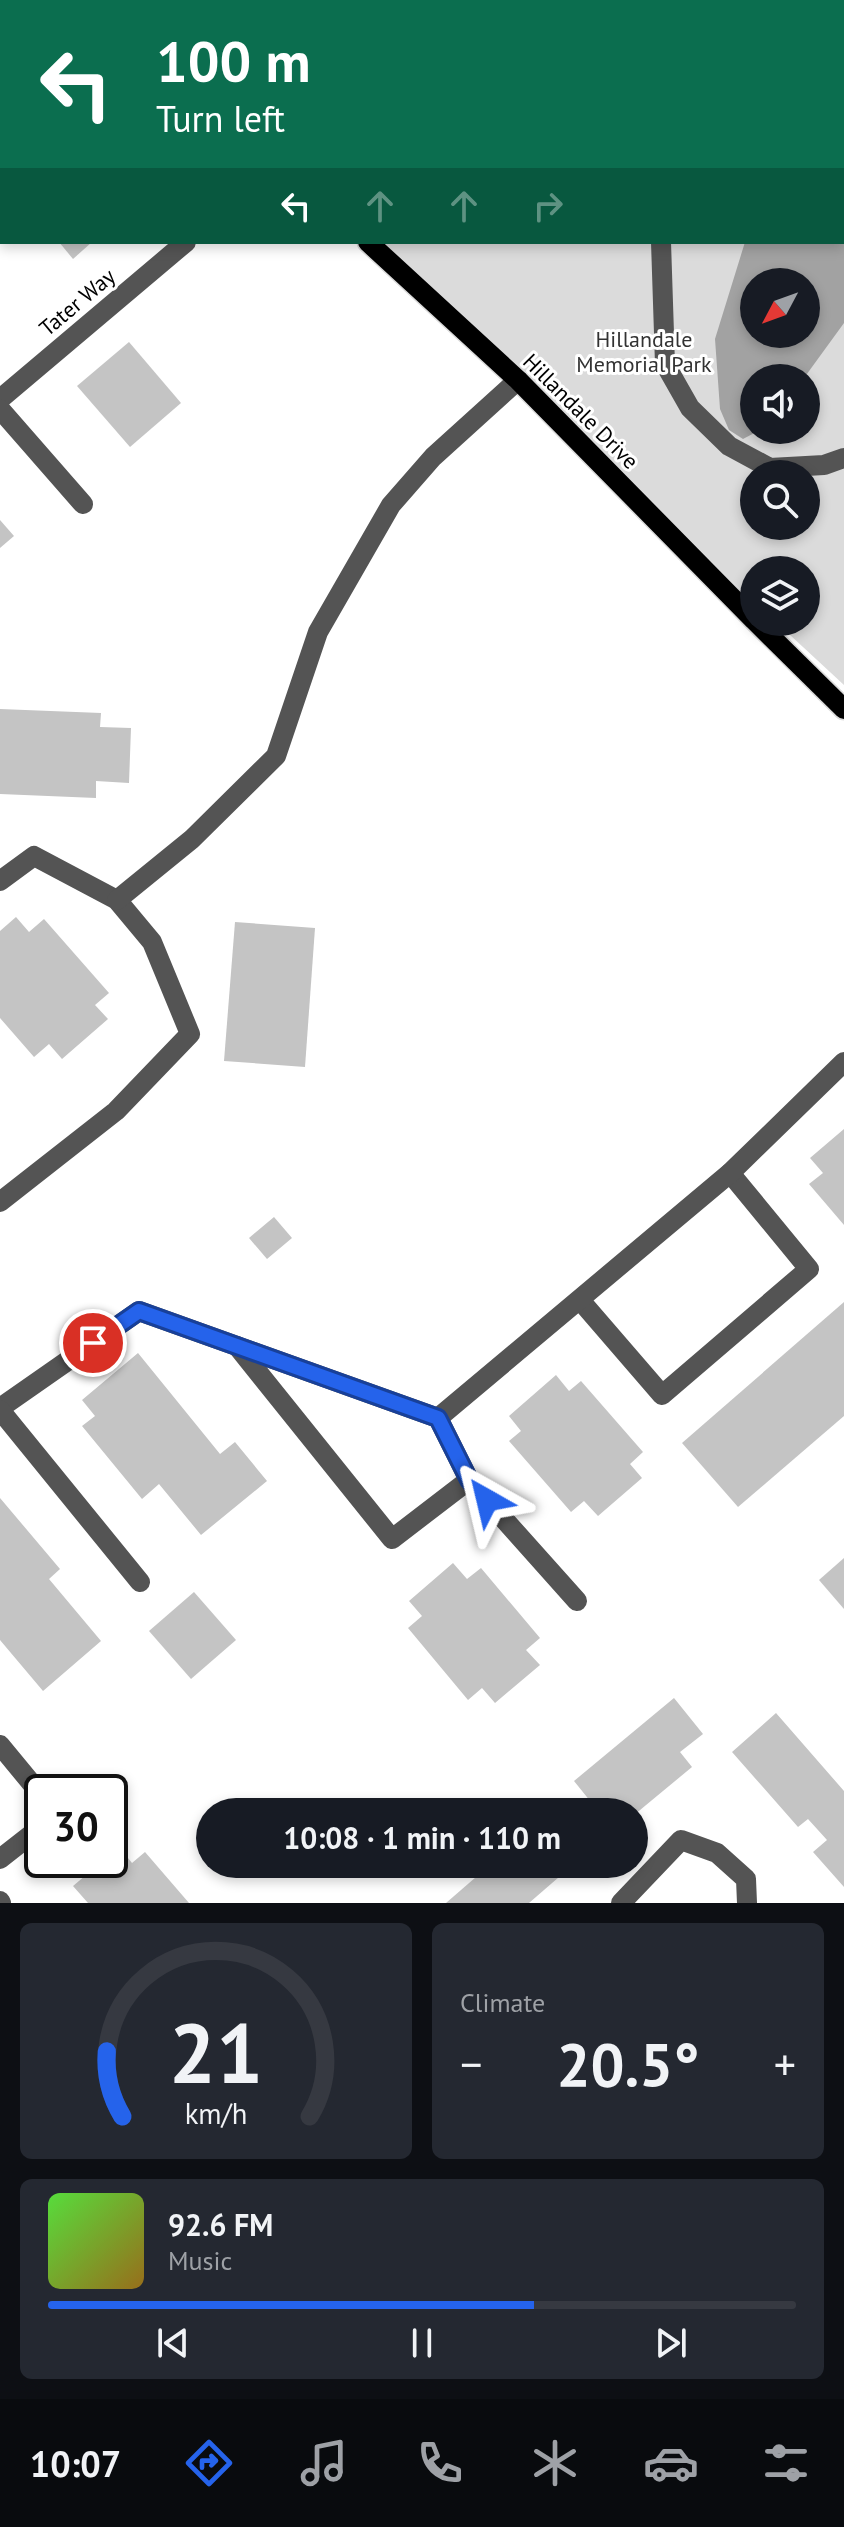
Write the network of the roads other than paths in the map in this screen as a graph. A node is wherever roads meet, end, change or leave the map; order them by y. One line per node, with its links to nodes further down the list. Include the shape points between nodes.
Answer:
1 (184, 244): 5 (street, Tater Way)
2 (373, 244): 4 (main road, Hillandale Drive)
3 (661, 244): 7 (street, via 665,364 690,408 729,446 770,468 824,465)
4 (518, 380): 9 (main road, Hillandale Drive); 13 (street, via 433,457 391,505 318,632 276,756 192,839)
5 (0, 399)
6 (0, 409): 8 (street)
7 (844, 458)
8 (83, 504)
9 (740, 606)
10 (770, 636): 11 (main road, Hillandale Drive)
11 (844, 709)
12 (0, 881): 13 (street, via 34,856)
13 (117, 900): 16 (street, via 152,942 190,1034 116,1111)
14 (844, 1062): 15 (street)
15 (730, 1173): 17 (street); 17 (street, via 809,1269 662,1395)
16 (0, 1202)
17 (580, 1300): 20 (street)
18 (237, 1346): 19 (street, via 139,1311); 20 (street); 21 (street, via 392,1539)
19 (0, 1409): 22 (street)
20 (438, 1418): 21 (street)
21 (469, 1480): 23 (street)
22 (140, 1582)
23 (577, 1601)
24 (0, 1745): 25 (street)
25 (24, 1774)
26 (24, 1840): 27 (street)
27 (0, 1859)
28 (621, 1903): 29 (street, via 681,1840 717,1853 746,1879)
29 (747, 1903)

